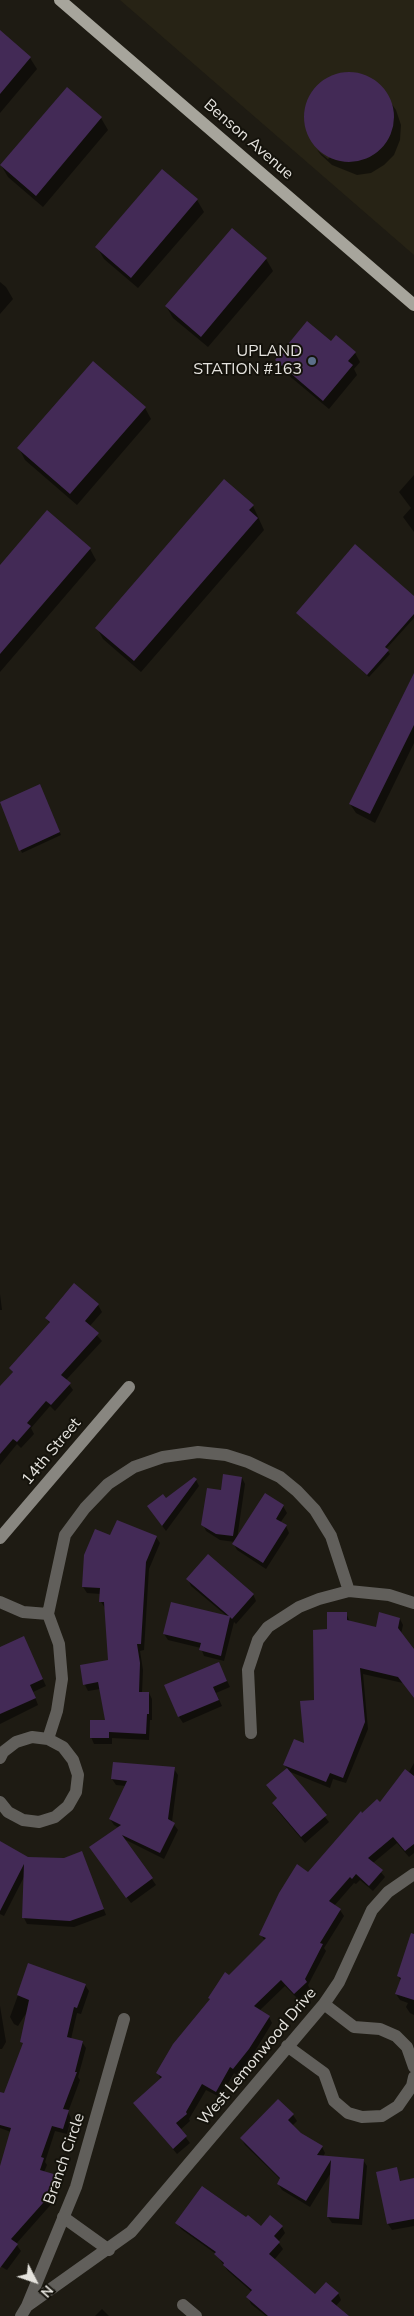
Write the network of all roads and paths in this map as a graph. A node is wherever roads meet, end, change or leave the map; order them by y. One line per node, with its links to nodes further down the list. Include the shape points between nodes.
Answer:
1 (60, 0): 2 (main road, Benson Avenue)
2 (414, 306)
3 (129, 1387): 4 (street, 14th Street)
4 (0, 1538)
5 (349, 1591): 7 (street, via 389,1595); 8 (street, via 331,1536 315,1510 297,1491 280,1477 248,1462 226,1455 198,1452 163,1457 134,1467 108,1484 85,1508 65,1535); 9 (street, via 299,1607 268,1627 258,1640 248,1670)
6 (0, 1602): 8 (street, via 22,1612)
7 (414, 1603)
8 (48, 1614): 10 (street, via 59,1644 62,1679)
9 (251, 1733)
10 (48, 1739): 11 (street, via 32,1737 16,1742); 12 (street, via 63,1747 73,1760 78,1776 76,1792 68,1806 55,1817 39,1822 23,1820 8,1812)
11 (0, 1758)
12 (0, 1802)
13 (414, 1874): 14 (street, West Lemonwood Drive, via 388,1892 372,1910 339,1982)
14 (324, 2004): 16 (street, West Lemonwood Drive); 17 (street, via 354,2027 380,2029 396,2036 407,2047)
15 (124, 2019): 19 (street, Branch Circle, via 78,2178)
16 (288, 2046): 18 (street, via 324,2073 334,2101 348,2113 362,2117 382,2116 398,2106 412,2086); 20 (street, West Lemonwood Drive, via 131,2232)
17 (414, 2068)
18 (414, 2077)
19 (63, 2217): 20 (street); 22 (street, Branch Circle)
20 (109, 2250): 22 (street, West Lemonwood Drive)
21 (183, 2304): 23 (street)
22 (24, 2311)
23 (196, 2316)

